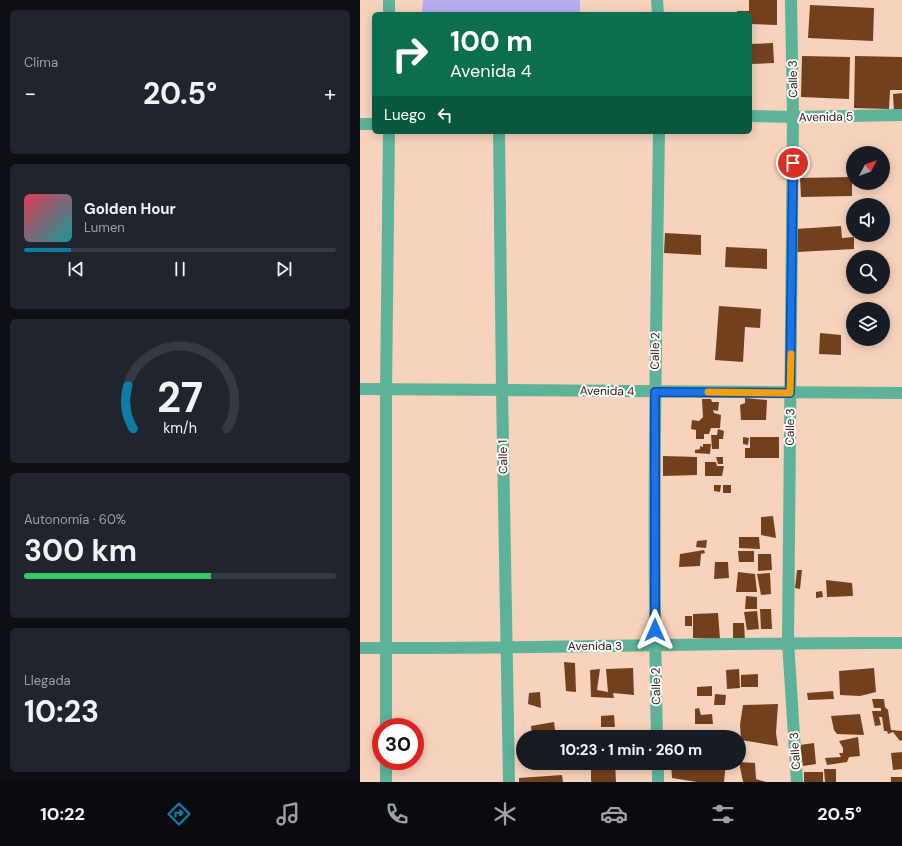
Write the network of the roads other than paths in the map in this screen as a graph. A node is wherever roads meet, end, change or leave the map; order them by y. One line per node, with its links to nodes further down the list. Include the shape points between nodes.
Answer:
1 (389, 0): 4 (street)
2 (657, 0): 5 (street)
3 (791, 0): 8 (street, Calle 3)
4 (389, 12)
5 (658, 12)
6 (902, 115): 8 (street, Avenida 5)
7 (752, 116): 8 (street, Avenida 5)
8 (793, 117): 18 (street, Calle 3)
9 (360, 124): 10 (street)
10 (372, 124)
11 (389, 134): 16 (street)
12 (500, 134): 14 (street, Calle 1)
13 (659, 134): 17 (street, Calle 2)
14 (502, 389): 16 (street, Avenida 4); 17 (street, Avenida 4); 23 (street, Calle 1)
15 (360, 390): 16 (street, Avenida 4)
16 (386, 390): 25 (street)
17 (655, 392): 18 (street, Avenida 4); 22 (street, Calle 2)
18 (790, 393): 19 (street, Avenida 4); 20 (street, Calle 3)
19 (902, 393)
20 (788, 642): 21 (street, Avenida 3); 22 (street, Avenida 3); 33 (street, Calle 3)
21 (902, 643)
22 (655, 646): 23 (street, Avenida 3); 27 (street, Calle 2)
23 (506, 647): 25 (street, Avenida 3); 31 (street, Calle 1)
24 (360, 648): 25 (street, Avenida 3)
25 (386, 648): 26 (street)
26 (386, 718)
27 (657, 730)
28 (386, 770): 30 (street)
29 (658, 770): 32 (street)
30 (386, 782)
31 (509, 782)
32 (658, 782)
33 (797, 782)

